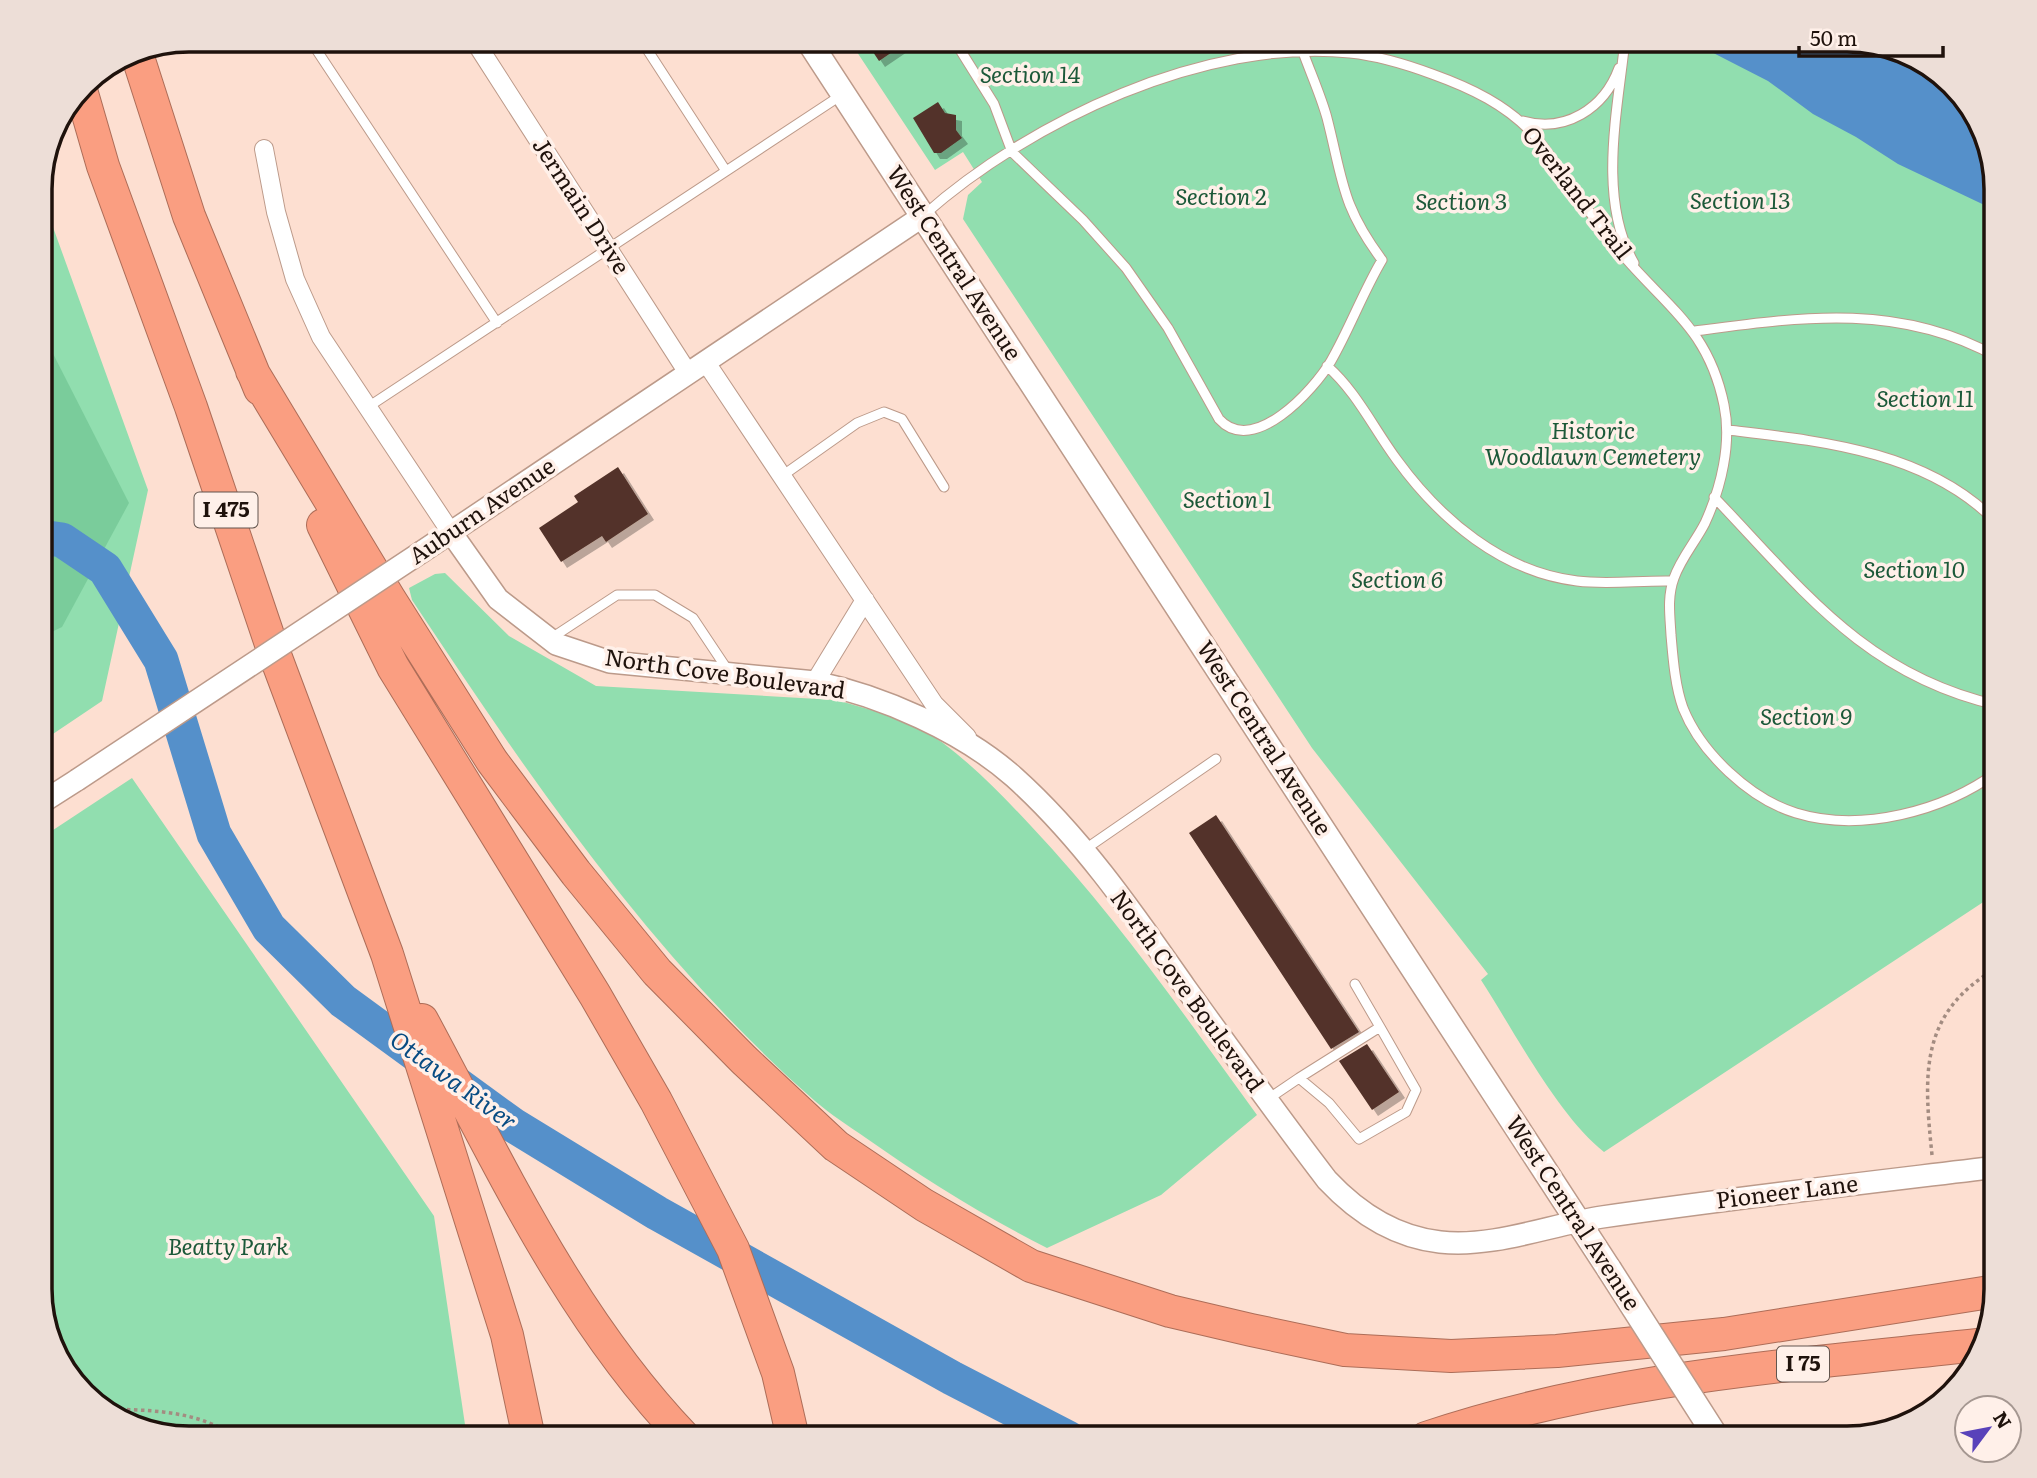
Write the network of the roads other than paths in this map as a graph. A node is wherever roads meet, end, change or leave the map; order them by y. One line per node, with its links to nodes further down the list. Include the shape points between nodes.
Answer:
1 (318, 52): 19 (lane)
2 (482, 52): 17 (street, Jermain Drive)
3 (649, 52): 15 (lane)
4 (816, 52): 10 (main road, West Central Avenue)
5 (962, 52): 14 (lane, via 994,104)
6 (1303, 52): 12 (lane, Overland Trail, via 1350,53 1412,67 1477,92); 14 (lane, Overland Trail, via 1239,59 1148,84 1063,122); 22 (lane, via 1324,106 1348,207 1382,260)
7 (1624, 52): 8 (lane)
8 (1623, 59): 12 (lane, via 1610,88 1590,108 1551,126); 18 (lane, via 1616,200 1631,257)
9 (140, 63): 24 (highway, via 189,216)
10 (843, 94): 15 (lane); 16 (main road, West Central Avenue)
11 (85, 102): 43 (highway, I 475, via 272,647)
12 (1521, 121): 18 (lane, Overland Trail)
13 (264, 149): 25 (street, North Cove Boulevard, via 295,279 321,337)
14 (1012, 152): 16 (lane, Overland Trail); 22 (lane, via 1083,219 1126,268 1168,328 1224,424 1245,431 1267,426)
15 (726, 171): 17 (lane)
16 (923, 216): 23 (street, Auburn Avenue); 49 (main road, West Central Avenue)
17 (608, 249): 19 (lane); 23 (street, Jermain Drive)
18 (1645, 279): 20 (lane, Overland Trail)
19 (497, 323): 25 (lane)
20 (1695, 331): 21 (lane, via 1803,317 1873,318 1962,340); 26 (lane, Overland Trail, via 1716,373)
21 (1984, 351)
22 (1327, 366): 32 (lane, via 1434,506 1490,549 1530,568 1576,581)
23 (697, 367): 27 (street, Jermain Drive); 31 (street, Auburn Avenue)
24 (252, 371): 50 (highway, via 492,761 657,972 836,1146 924,1205 1031,1266 1170,1311 1251,1330 1345,1350 1451,1356 1558,1351 1724,1334); 54 (highway, via 393,667 595,995 733,1249 778,1373)
25 (368, 407): 31 (street, North Cove Boulevard)
26 (1728, 429): 29 (lane); 30 (lane, via 1820,442 1883,457 1949,485)
27 (782, 476): 28 (lane, via 857,423 884,412 902,419); 33 (street, Jermain Drive)
28 (944, 487)
29 (1714, 497): 32 (lane); 37 (lane, via 1792,583 1863,643 1922,680)
30 (1984, 513)
31 (450, 531): 34 (street, North Cove Boulevard, via 498,599); 41 (street, Auburn Avenue, bridge)
32 (1673, 581): 40 (lane, via 1669,614 1672,648 1689,722 1717,758 1767,800 1816,817 1882,817 1946,800)
33 (865, 600): 36 (street); 38 (street, Jermain Drive, via 934,704)
34 (550, 640): 35 (street, North Cove Boulevard, via 611,662); 35 (lane, via 617,595 655,595 693,618)
35 (730, 674): 36 (street, North Cove Boulevard)
36 (815, 682): 38 (street, North Cove Boulevard, via 878,698)
37 (1984, 701)
38 (987, 757): 42 (street, North Cove Boulevard, via 1013,777)
39 (1216, 759): 42 (lane)
40 (1984, 779)
41 (53, 795)
42 (1082, 851): 47 (street, North Cove Boulevard, via 1128,906)
43 (382, 941): 52 (highway, via 507,1335); 53 (highway, via 536,1234 613,1353)
44 (1355, 984): 45 (lane)
45 (1380, 1027): 46 (lane); 46 (lane, via 1416,1090 1406,1112 1359,1139 1329,1103)
46 (1299, 1078): 47 (lane)
47 (1266, 1100): 49 (street, North Cove Boulevard, via 1332,1186 1390,1228 1423,1240 1480,1242)
48 (1984, 1169): 49 (street, Pioneer Lane)
49 (1578, 1221): 56 (main road, West Central Avenue, bridge)
50 (1984, 1292)
51 (1971, 1346): 55 (highway, I 75, via 1630,1388)
52 (526, 1426)
53 (675, 1426)
54 (790, 1426)
55 (1461, 1426)
56 (1709, 1426)

